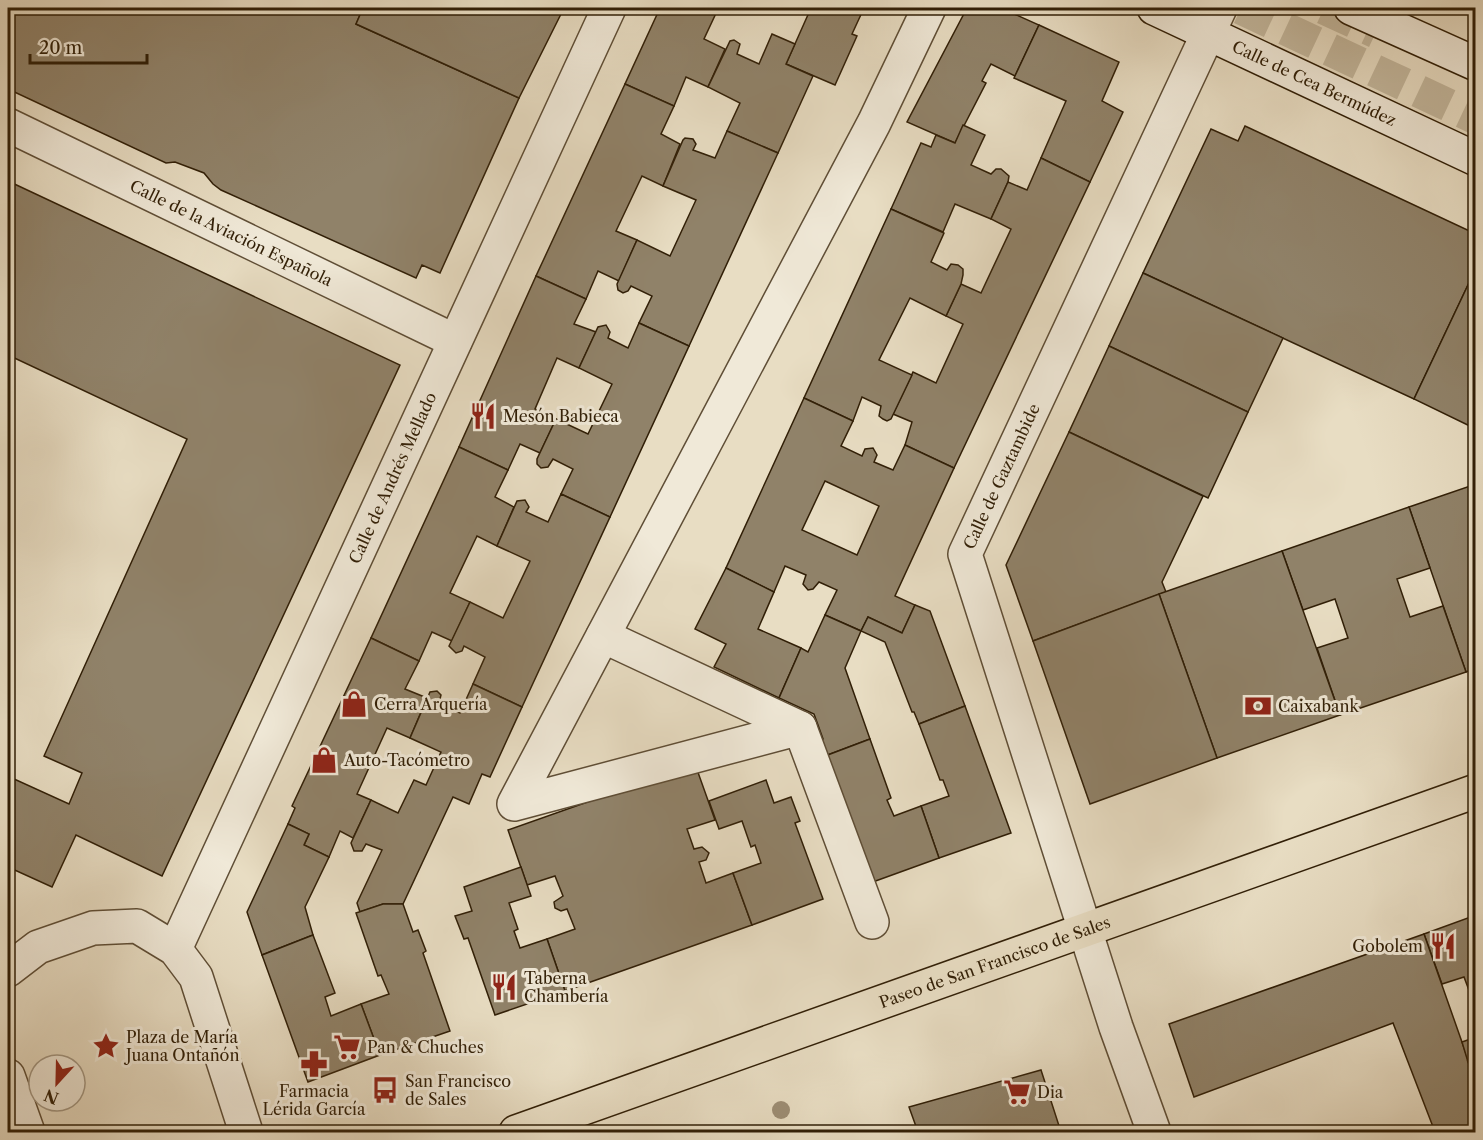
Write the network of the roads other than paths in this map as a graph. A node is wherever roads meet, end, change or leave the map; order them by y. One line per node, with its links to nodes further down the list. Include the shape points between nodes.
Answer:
1 (609, 8): 9 (street, Calle de Andrés Mellado)
2 (929, 8): 10 (street, via 874,123)
3 (1154, 8): 5 (street, Calle de Cea Bermúdez)
4 (1351, 8): 6 (street)
5 (1214, 20): 8 (street, Calle de Cea Bermúdez); 14 (street, Calle de Gaztambide, via 965,554)
6 (1476, 64)
7 (8, 125): 9 (street, Calle de la Aviación Española)
8 (1476, 159)
9 (454, 341): 15 (street, Calle de Andrés Mellado)
10 (603, 636): 11 (street); 11 (street, via 514,804)
11 (800, 728): 13 (street)
12 (1476, 791): 14 (main road, Paseo de San Francisco de Sales)
13 (872, 922)
14 (1086, 930): 20 (main road, Paseo de San Francisco de Sales); 21 (street, Calle de Gaztambide)
15 (175, 949): 16 (street, via 137,926 93,928 38,947); 19 (street, via 195,977)
16 (8, 970)
17 (8, 1076): 18 (street)
18 (28, 1132)
19 (246, 1132)
20 (516, 1132)
21 (1154, 1132)

